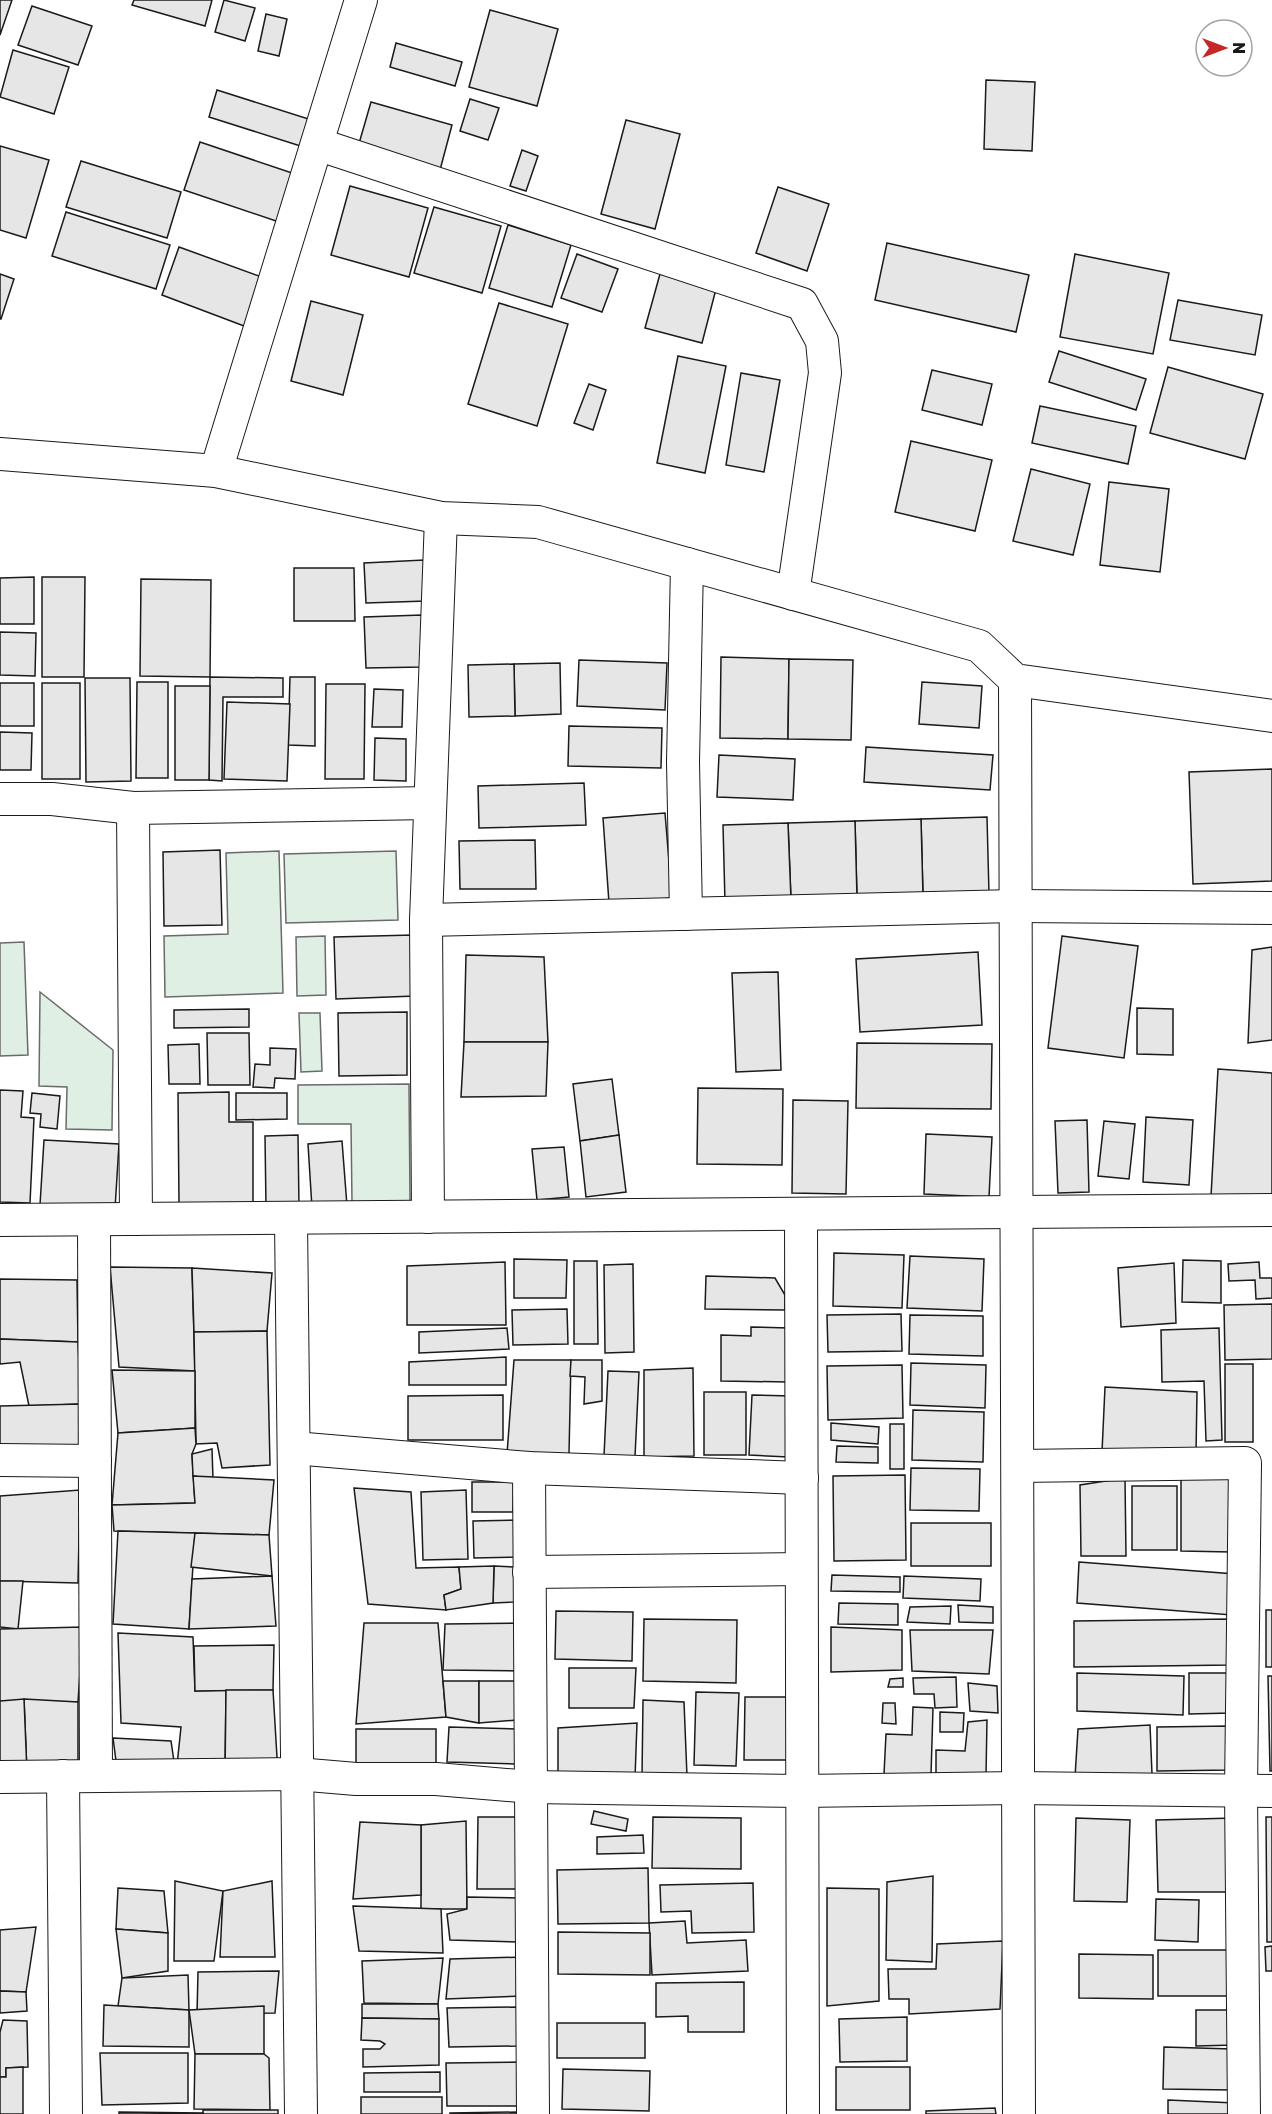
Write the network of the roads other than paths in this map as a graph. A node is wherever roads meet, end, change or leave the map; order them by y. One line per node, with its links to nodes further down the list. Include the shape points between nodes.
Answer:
1 (361, 0): 2 (street)
2 (317, 144): 4 (street); 7 (street, via 802,304 822,341 825,373)
3 (0, 454): 4 (street)
4 (216, 471): 5 (street)
5 (441, 518): 6 (street, via 538,522); 11 (street)
6 (687, 564): 7 (street); 15 (street, via 683,762)
7 (794, 594): 8 (street, via 979,646)
8 (1015, 680): 9 (street); 13 (street)
9 (1272, 716)
10 (0, 799): 12 (street, via 52,799)
11 (430, 803): 12 (street); 16 (street)
12 (133, 808): 22 (street)
13 (1015, 906): 14 (street); 15 (street); 18 (street)
14 (1272, 908)
15 (686, 914): 16 (street)
16 (426, 920): 20 (street)
17 (1272, 1210): 18 (street)
18 (1016, 1213): 19 (street); 29 (street)
19 (801, 1214): 20 (street); 31 (street)
20 (428, 1217): 21 (street)
21 (291, 1218): 22 (street); 25 (street)
22 (136, 1219): 24 (street)
23 (0, 1220): 24 (street)
24 (94, 1220): 27 (street)
25 (294, 1448): 30 (street); 34 (street)
26 (0, 1460): 27 (street)
27 (95, 1461): 36 (street)
28 (1259, 1463): 29 (street); 41 (street)
29 (1018, 1466): 39 (street)
30 (529, 1468): 31 (street); 33 (street)
31 (802, 1478): 32 (street)
32 (801, 1569): 33 (street); 40 (street)
33 (529, 1572): 38 (street)
34 (297, 1774): 36 (street); 38 (street); 44 (street)
35 (63, 1776): 36 (street); 37 (street); 43 (street)
36 (96, 1776)
37 (0, 1777)
38 (531, 1786): 40 (street); 45 (street)
39 (1018, 1788): 40 (street); 41 (street); 47 (street)
40 (800, 1791): 46 (street)
41 (1241, 1791): 42 (street); 48 (street)
42 (1272, 1791)
43 (66, 2114)
44 (301, 2114)
45 (533, 2114)
46 (803, 2114)
47 (1019, 2114)
48 (1244, 2114)

